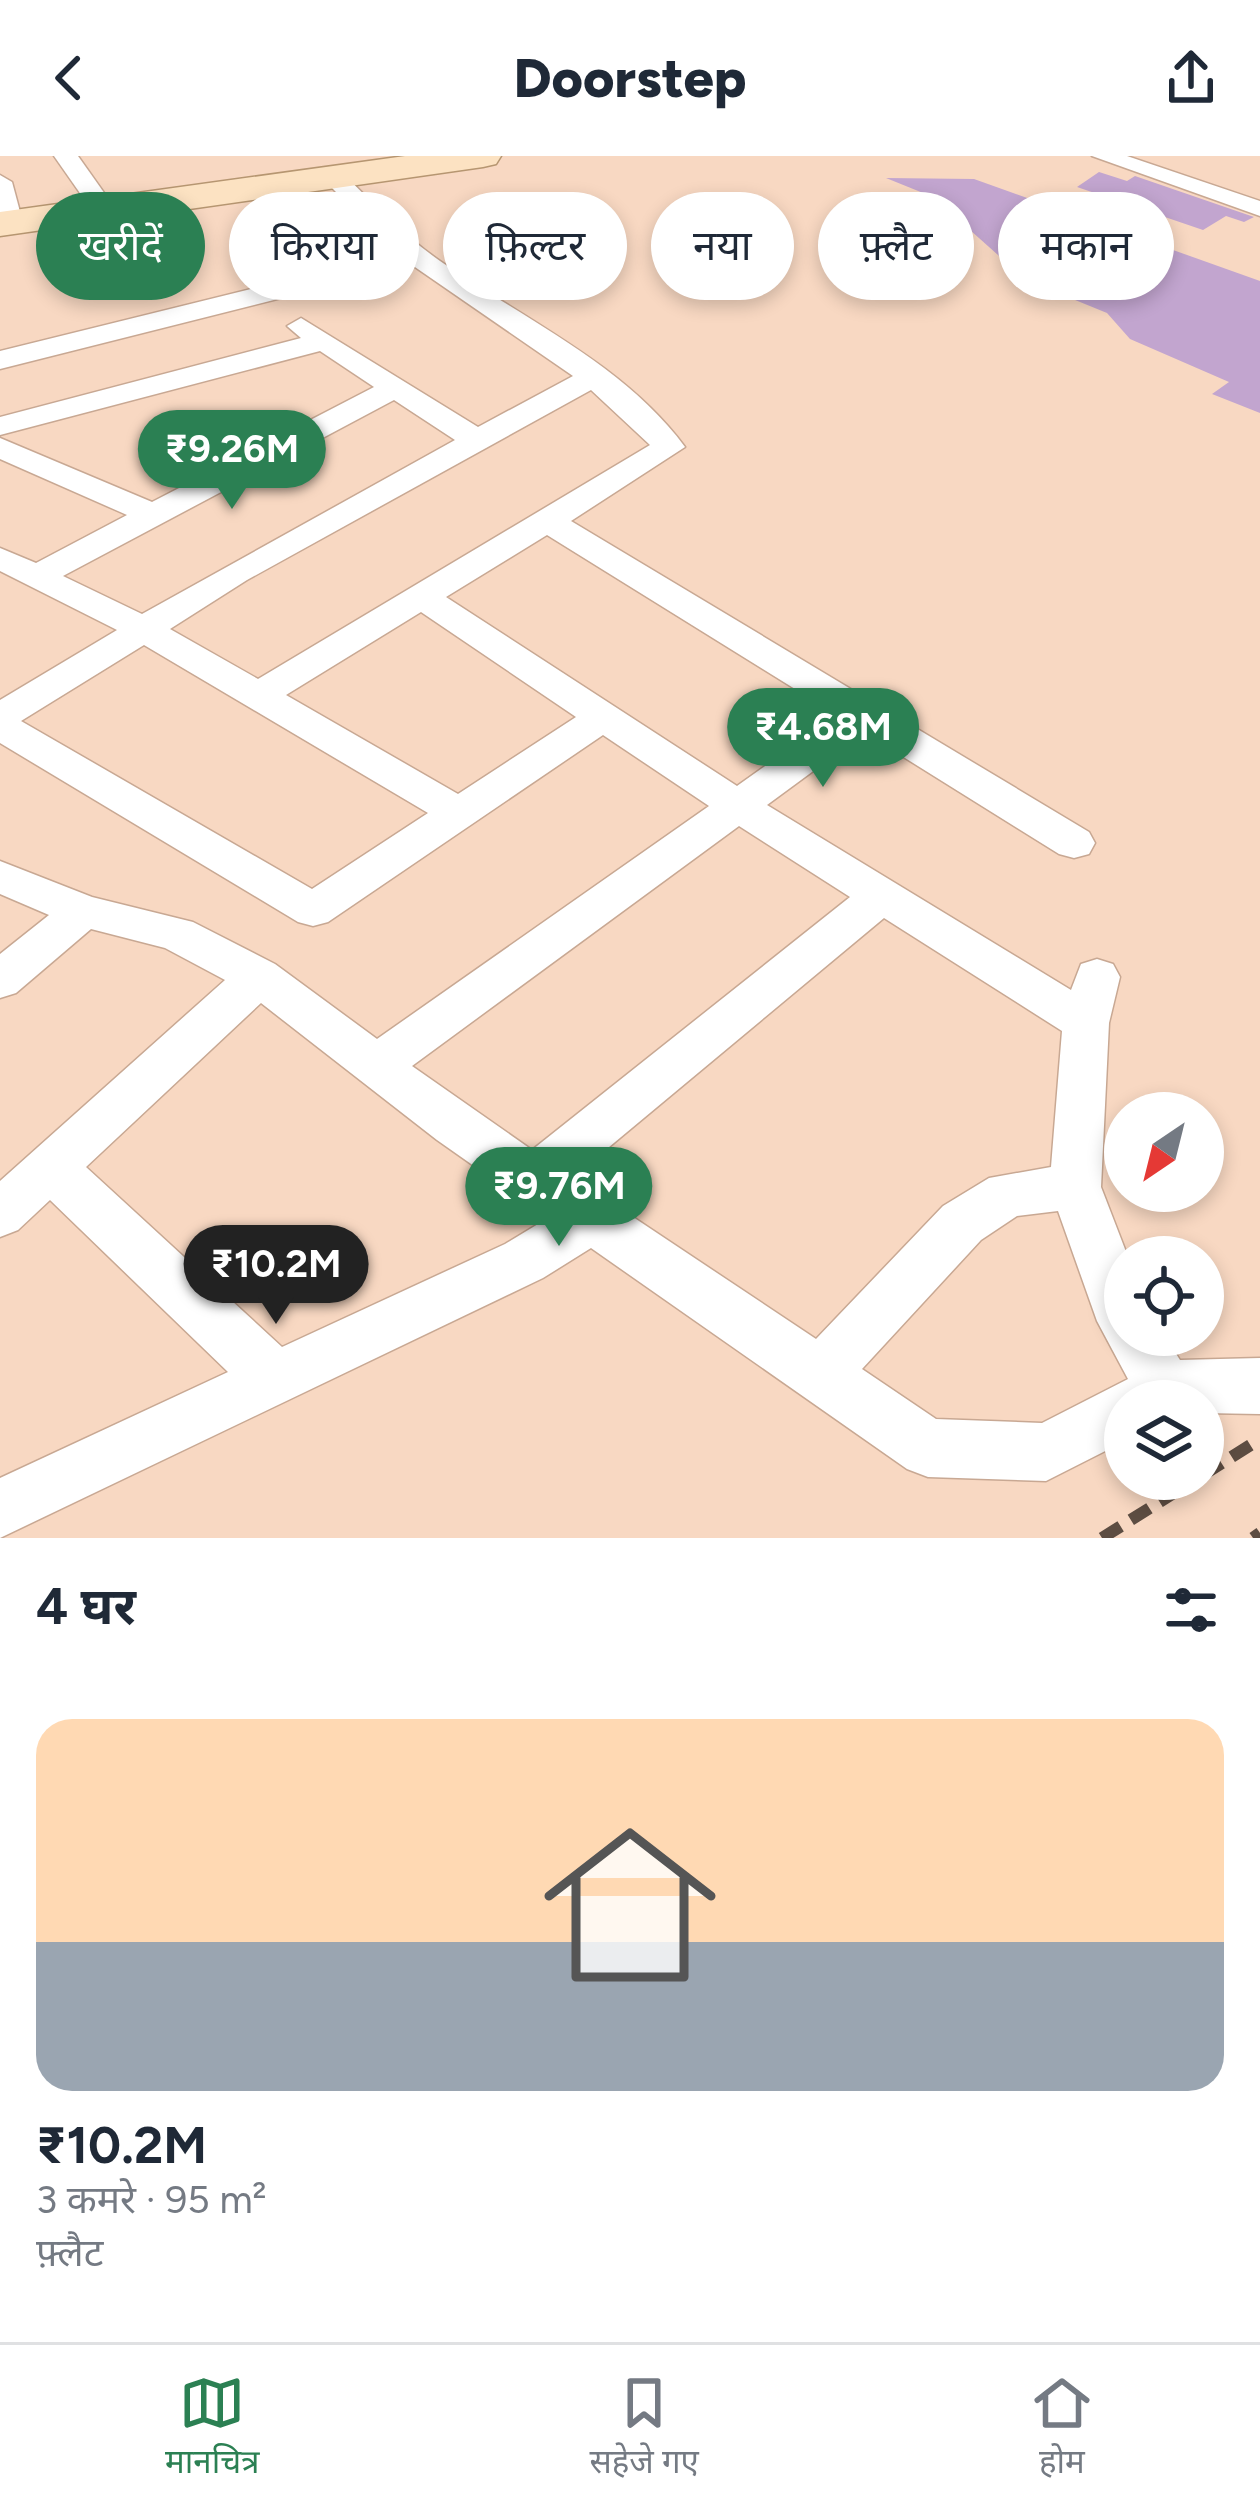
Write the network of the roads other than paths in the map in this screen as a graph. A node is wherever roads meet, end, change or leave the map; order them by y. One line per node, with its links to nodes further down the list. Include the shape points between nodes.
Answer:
1 (66, 156): 6 (street)
2 (483, 156): 4 (main road)
3 (1104, 156): 9 (street)
4 (335, 178): 7 (street); 8 (main road)
5 (0, 182): 11 (street)
6 (92, 192)
7 (347, 192)
8 (205, 197)
9 (1260, 209)
10 (36, 220): 11 (main road)
11 (6, 224)
12 (419, 257): 17 (street)
13 (248, 300): 16 (street)
14 (259, 300): 15 (street)
15 (324, 341): 18 (street); 19 (street)
16 (0, 360)
17 (594, 376): 20 (street); 23 (street, via 669,447)
18 (395, 388): 20 (street); 22 (street)
19 (0, 426)
20 (476, 440): 27 (street)
21 (0, 447): 22 (street)
22 (153, 515): 25 (street)
23 (548, 521): 26 (street); 29 (street)
24 (0, 558): 25 (street)
25 (37, 576): 27 (street)
26 (418, 594): 28 (street); 30 (street)
27 (142, 628): 28 (street); 31 (street)
28 (260, 694): 33 (street)
29 (864, 715): 32 (street); 34 (street)
30 (603, 717): 32 (street); 33 (street)
31 (0, 722): 33 (street, via 313,910)
32 (738, 806): 36 (street); 40 (street)
33 (460, 813)
34 (1074, 843)
35 (0, 877): 37 (street)
36 (881, 896): 42 (street); 43 (street, via 1092,1000)
37 (83, 911): 38 (street, via 177,934); 39 (street)
38 (259, 977): 40 (street); 41 (street)
39 (0, 980)
40 (376, 1066): 42 (street)
41 (50, 1167): 44 (street); 48 (street)
42 (534, 1178): 45 (street)
43 (1075, 1187): 46 (street); 47 (street, via 1006,1194 962,1223)
44 (0, 1214)
45 (592, 1219): 47 (street); 48 (street, via 524,1261)
46 (1104, 1265)
47 (820, 1375): 51 (street, via 928,1448 1046,1452)
48 (275, 1379): 52 (street)
49 (1224, 1384): 50 (street)
50 (1260, 1387)
51 (1104, 1421)
52 (0, 1509)

